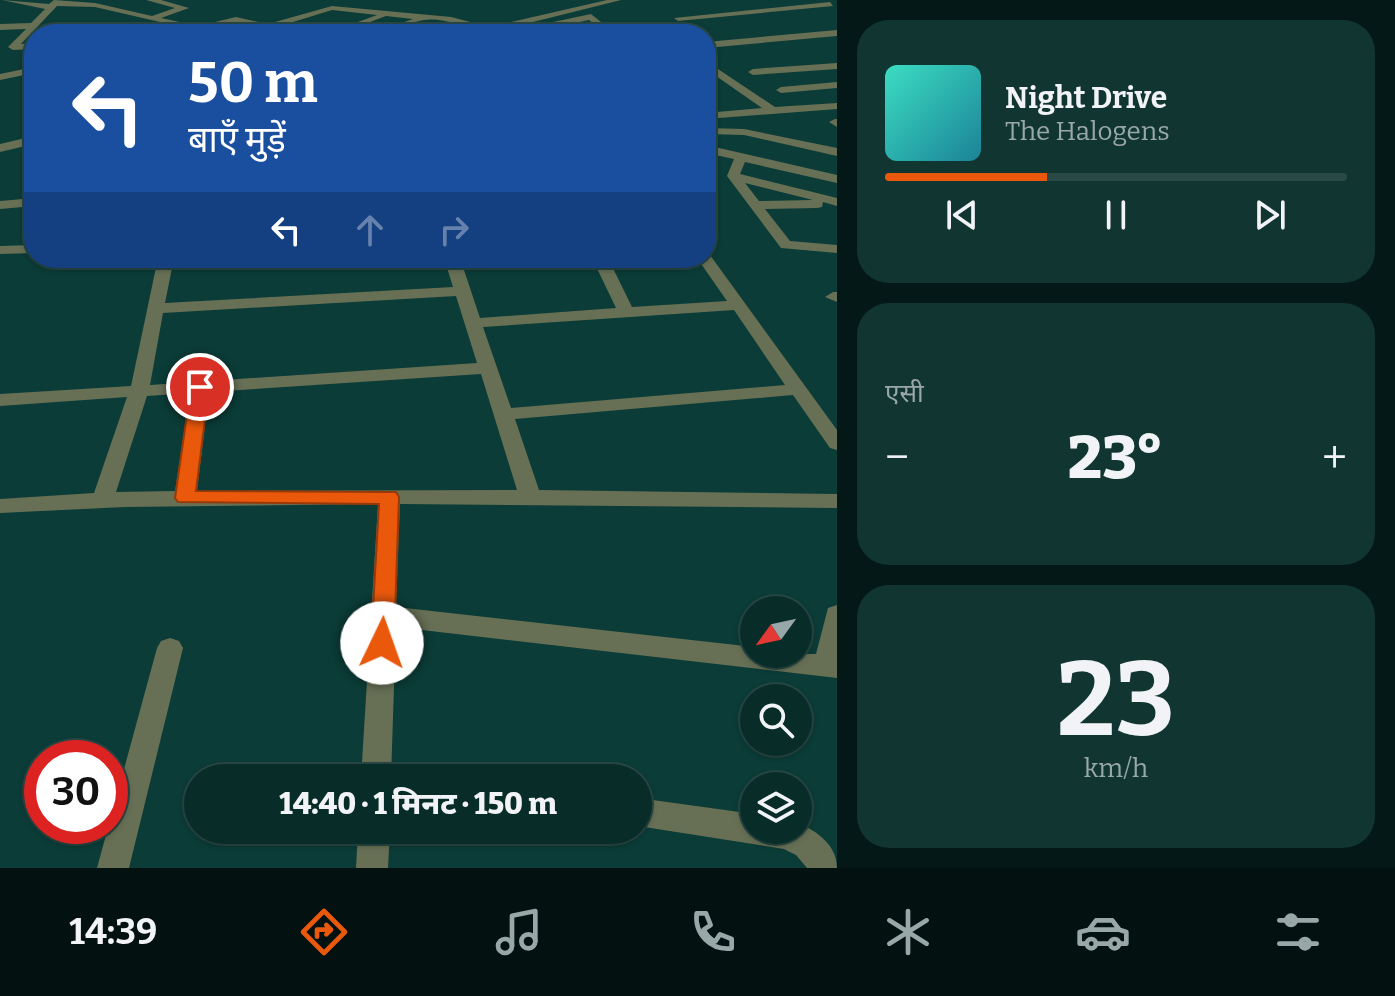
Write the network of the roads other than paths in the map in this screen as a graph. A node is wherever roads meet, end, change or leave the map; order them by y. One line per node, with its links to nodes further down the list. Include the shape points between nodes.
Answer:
1 (6, 0): 9 (street)
2 (118, 0): 8 (street)
3 (150, 0): 15 (street, via 185,8)
4 (617, 0): 16 (street)
5 (757, 0): 11 (street)
6 (55, 3): 8 (street); 9 (street); 20 (street)
7 (830, 4): 11 (street)
8 (95, 5): 15 (street)
9 (40, 7): 12 (street)
10 (542, 8): 16 (street)
11 (778, 8): 17 (street); 18 (street, via 804,18)
12 (0, 9)
13 (389, 14): 14 (street); 24 (street, via 327,8); 25 (street)
14 (424, 17): 26 (street); 27 (street)
15 (153, 18): 21 (street)
16 (556, 18): 28 (street); 29 (street); 30 (street, via 593,17)
17 (678, 18)
18 (788, 19)
19 (825, 22): 33 (street)
20 (35, 24)
21 (177, 24)
22 (219, 24): 23 (street)
23 (258, 24)
24 (275, 24)
25 (359, 24)
26 (404, 24)
27 (468, 24)
28 (523, 24)
29 (546, 24)
30 (601, 24)
31 (24, 26): 32 (street)
32 (0, 27)
33 (837, 30): 35 (street)
34 (24, 35): 37 (street)
35 (716, 44)
36 (0, 46): 37 (street)
37 (13, 46): 38 (street)
38 (24, 46)
39 (837, 66): 41 (street)
40 (716, 71): 47 (street)
41 (753, 72)
42 (24, 73): 43 (street)
43 (0, 80)
44 (837, 85): 45 (street)
45 (781, 90)
46 (837, 106): 47 (street)
47 (773, 111): 48 (street)
48 (716, 115)
49 (716, 131): 53 (street, via 744,132)
50 (24, 142): 51 (street)
51 (0, 148)
52 (716, 151): 55 (street)
53 (837, 152)
54 (24, 153): 56 (street)
55 (741, 157): 57 (street); 58 (street)
56 (0, 159)
57 (733, 176): 60 (street); 62 (street)
58 (837, 179)
59 (24, 203): 61 (street)
60 (837, 203): 62 (street)
61 (0, 205)
62 (758, 205): 64 (street, via 786,245)
63 (24, 249): 65 (street)
64 (837, 249)
65 (0, 250)
66 (164, 268): 72 (street)
67 (455, 268): 70 (street)
68 (605, 268): 73 (street)
69 (712, 268): 71 (street)
70 (463, 291): 72 (street); 74 (street)
71 (740, 305): 73 (street); 77 (street)
72 (156, 308): 78 (street)
73 (626, 313): 74 (street)
74 (474, 323): 75 (street)
75 (489, 368): 76 (street); 80 (street)
76 (200, 387): 78 (street); 84 (street)
77 (799, 389): 80 (street); 81 (street)
78 (139, 391): 79 (street); 85 (street)
79 (0, 400)
80 (505, 414): 82 (street)
81 (837, 444)
82 (530, 496): 83 (street); 86 (street)
83 (389, 497): 84 (street); 89 (street)
84 (185, 498): 85 (street)
85 (103, 499): 87 (street)
86 (837, 501)
87 (0, 506)
88 (837, 615): 91 (street)
89 (384, 616): 91 (street); 92 (street)
90 (170, 648): 97 (street)
91 (832, 666)
92 (377, 764)
93 (652, 814): 94 (street)
94 (740, 827)
95 (373, 844): 98 (street)
96 (808, 844): 99 (street)
97 (113, 868)
98 (372, 868)
99 (824, 868)

